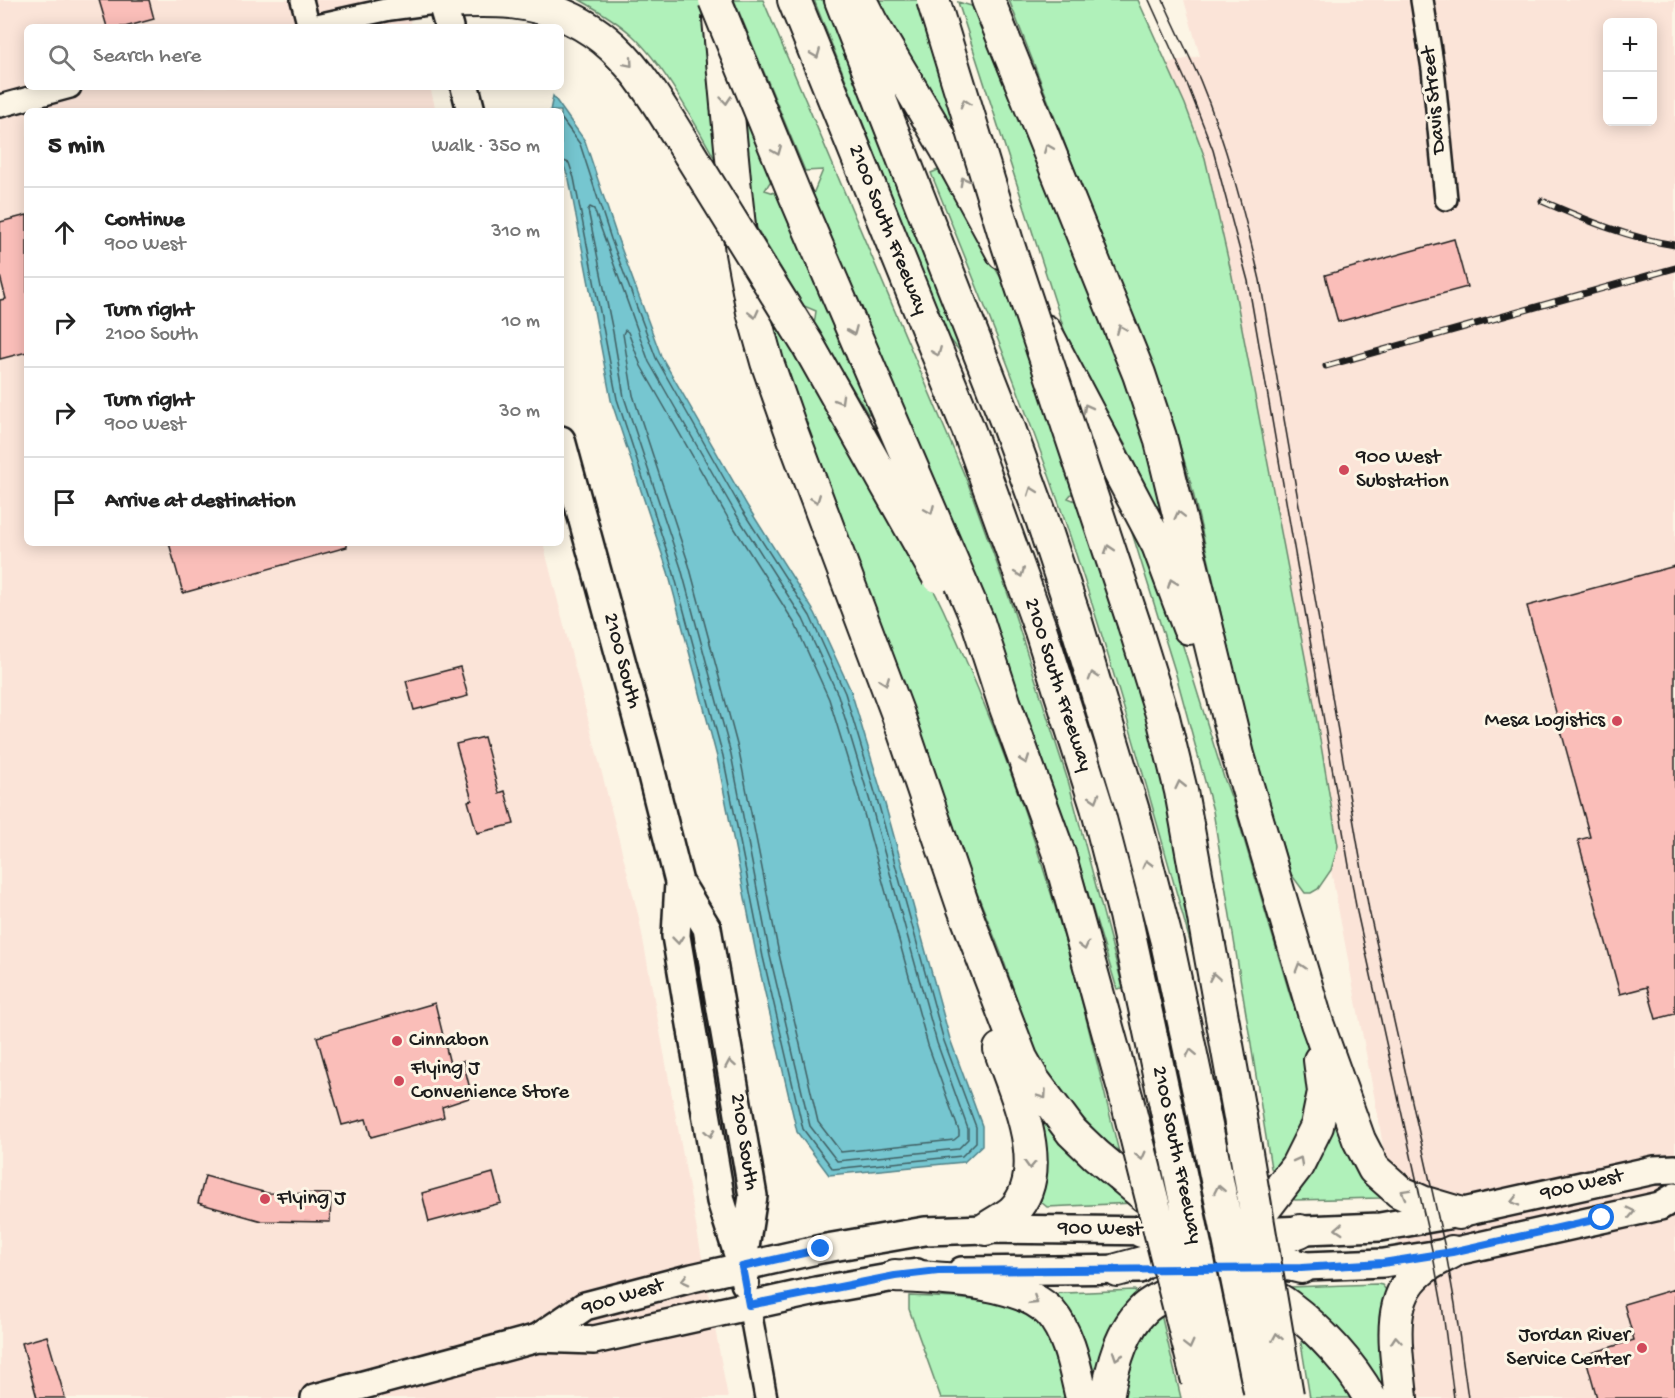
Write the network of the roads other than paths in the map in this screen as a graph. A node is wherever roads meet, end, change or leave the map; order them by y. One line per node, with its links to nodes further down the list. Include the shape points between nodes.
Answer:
1 (302, 0): 10 (street)
2 (716, 0): 18 (highway, one-way to 18, bridge); 20 (highway, one-way to 20, via 742,253 753,312 779,398 897,712)
3 (794, 0): 39 (highway, 2100 South Freeway, one-way to 39, bridge, via 969,431 1040,628 1097,807 1166,1106)
4 (841, 0): 40 (highway, 2100 South Freeway, one-way to 4, bridge, via 1203,1111 1167,942 1130,801 1066,591 1007,423)
5 (860, 0): 19 (highway, one-way to 5, via 1158,545 946,147)
6 (933, 0): 40 (highway, one-way to 6, bridge, via 1240,1117 1181,791 1163,717)
7 (1422, 0): 16 (street, Davis Street)
8 (989, 2): 19 (highway, one-way to 8, via 1160,436 1139,374)
9 (444, 10): 11 (street, via 390,9); 18 (highway, one-way to 18, bridge, via 512,2 550,10 585,25 633,67 808,345)
10 (307, 24)
11 (322, 24)
12 (59, 90): 14 (street)
13 (466, 90): 15 (main road)
14 (0, 106)
15 (470, 108)
16 (1446, 200)
17 (564, 451): 32 (main road, 2100 South, via 679,882 676,936 721,1201)
18 (972, 626): 39 (highway, one-way to 39, bridge, via 1059,855)
19 (1238, 755): 21 (highway, one-way to 19)
20 (963, 906): 25 (highway, one-way to 25, via 979,985 1022,1117 1031,1158 1029,1183 1021,1199 1012,1211); 27 (highway, one-way to 27, via 1021,1058 1052,1107 1096,1155 1145,1196 1164,1209)
21 (1317, 1023): 24 (highway, one-way to 21, via 1400,1191 1374,1169 1359,1140); 27 (highway, one-way to 21, via 1265,1208 1297,1167 1317,1126 1324,1092)
22 (1675, 1169): 24 (main road, 900 West, one-way to 24, via 1654,1170)
23 (1675, 1197): 31 (main road, 900 West, one-way to 23, via 1660,1206)
24 (1459, 1214): 28 (main road, 900 West, one-way to 28, via 1380,1227)
25 (986, 1229): 26 (main road, 900 West); 32 (main road, 900 West, via 926,1231)
26 (1142, 1231): 27 (main road, 900 West); 29 (highway)
27 (1216, 1231): 28 (main road, 900 West); 29 (highway); 30 (highway)
28 (1300, 1231): 30 (highway)
29 (1185, 1247): 33 (highway); 35 (highway)
30 (1250, 1250): 33 (highway); 34 (highway)
31 (1452, 1252): 34 (main road, 900 West, via 1383,1263); 46 (highway, one-way to 31, via 1395,1329 1401,1295 1419,1271)
32 (742, 1267): 37 (main road, 2100 South); 38 (main road, 900 West, one-way to 38, via 585,1306)
33 (1221, 1267): 34 (main road, 900 West); 35 (main road, 900 West); 44 (highway, one-way to 44, via 1146,1307 1119,1349); 45 (highway, via 1287,1305 1351,1369)
34 (1301, 1268)
35 (1117, 1270): 36 (main road, 900 West, via 938,1271)
36 (895, 1276): 37 (main road, 900 West); 43 (highway, one-way to 43, via 983,1284 1021,1293 1034,1301 1049,1312 1062,1330)
37 (749, 1305): 38 (main road, 900 West, via 594,1340); 42 (street, 2100 South)
38 (538, 1338): 41 (main road, 900 West)
39 (1213, 1391)
40 (1274, 1395)
41 (315, 1398)
42 (766, 1398)
43 (1082, 1398)
44 (1107, 1398)
45 (1370, 1398)
46 (1401, 1398)

